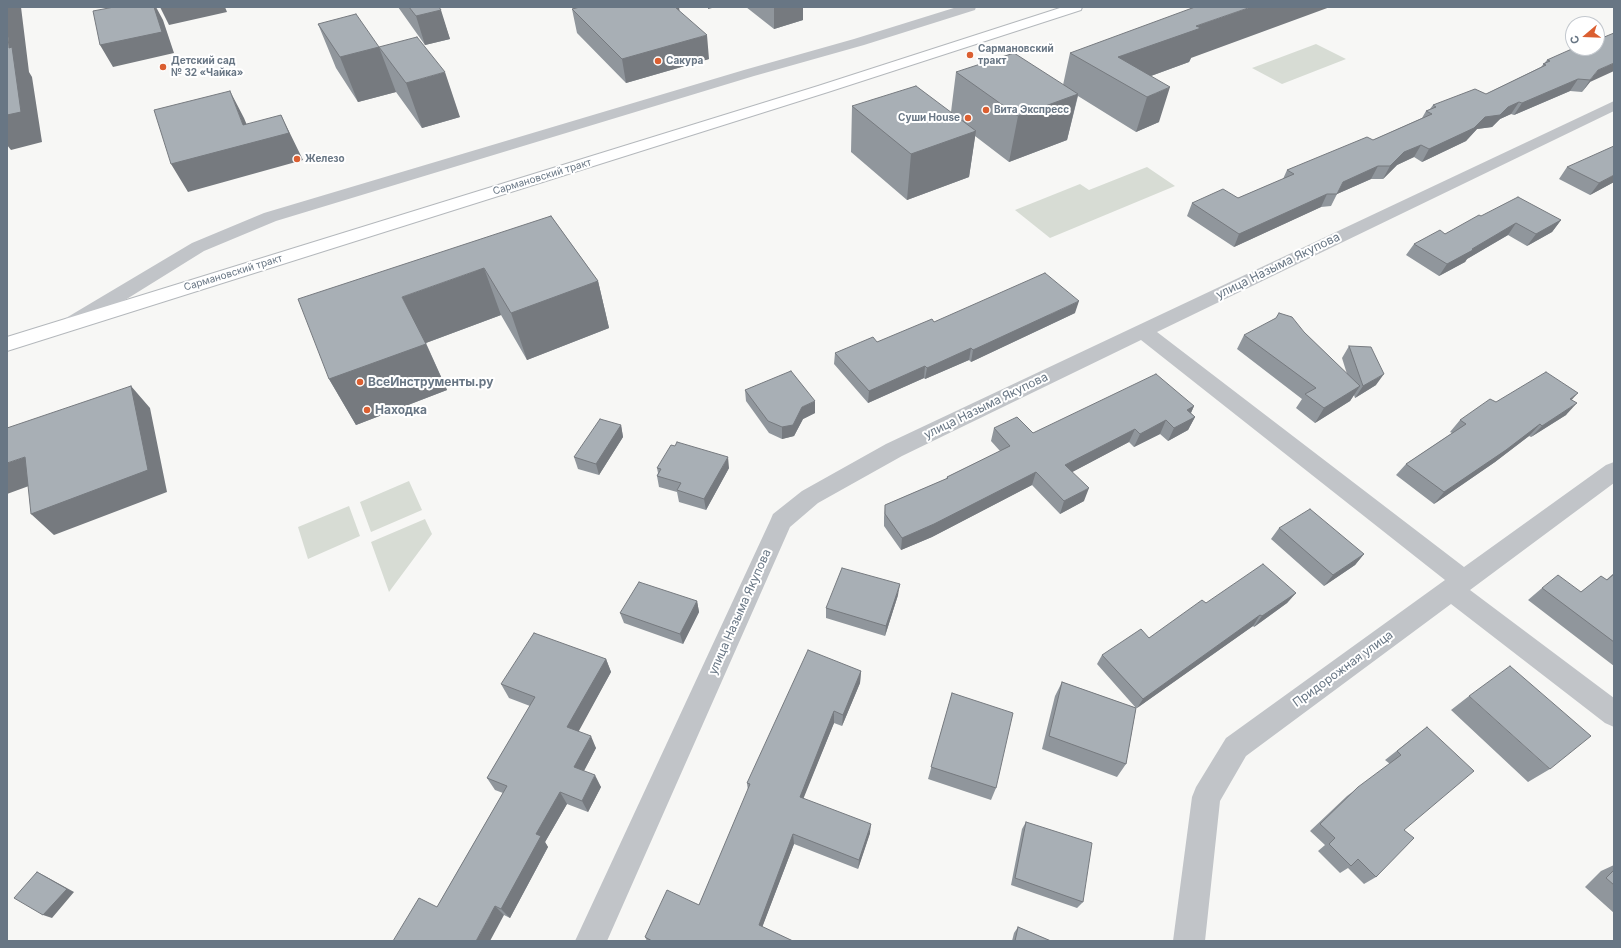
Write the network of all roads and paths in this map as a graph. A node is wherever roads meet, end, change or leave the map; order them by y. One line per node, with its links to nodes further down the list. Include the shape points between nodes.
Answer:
1 (970, 7): 4 (street, via 270,217 198,247)
2 (1076, 7): 4 (main road, Сармановский тракт)
3 (1614, 105): 5 (street, улица Назыма Якупова)
4 (74, 323): 6 (main road, Сармановский тракт)
5 (1142, 331): 8 (street); 10 (street, улица Назыма Якупова, via 894,450 810,497 781,521)
6 (7, 344)
7 (1614, 471): 8 (street, Придорожная улица)
8 (1458, 585): 9 (street); 11 (street, Придорожная улица, via 1236,747 1206,797)
9 (1614, 714)
10 (591, 941)
11 (1189, 941)

